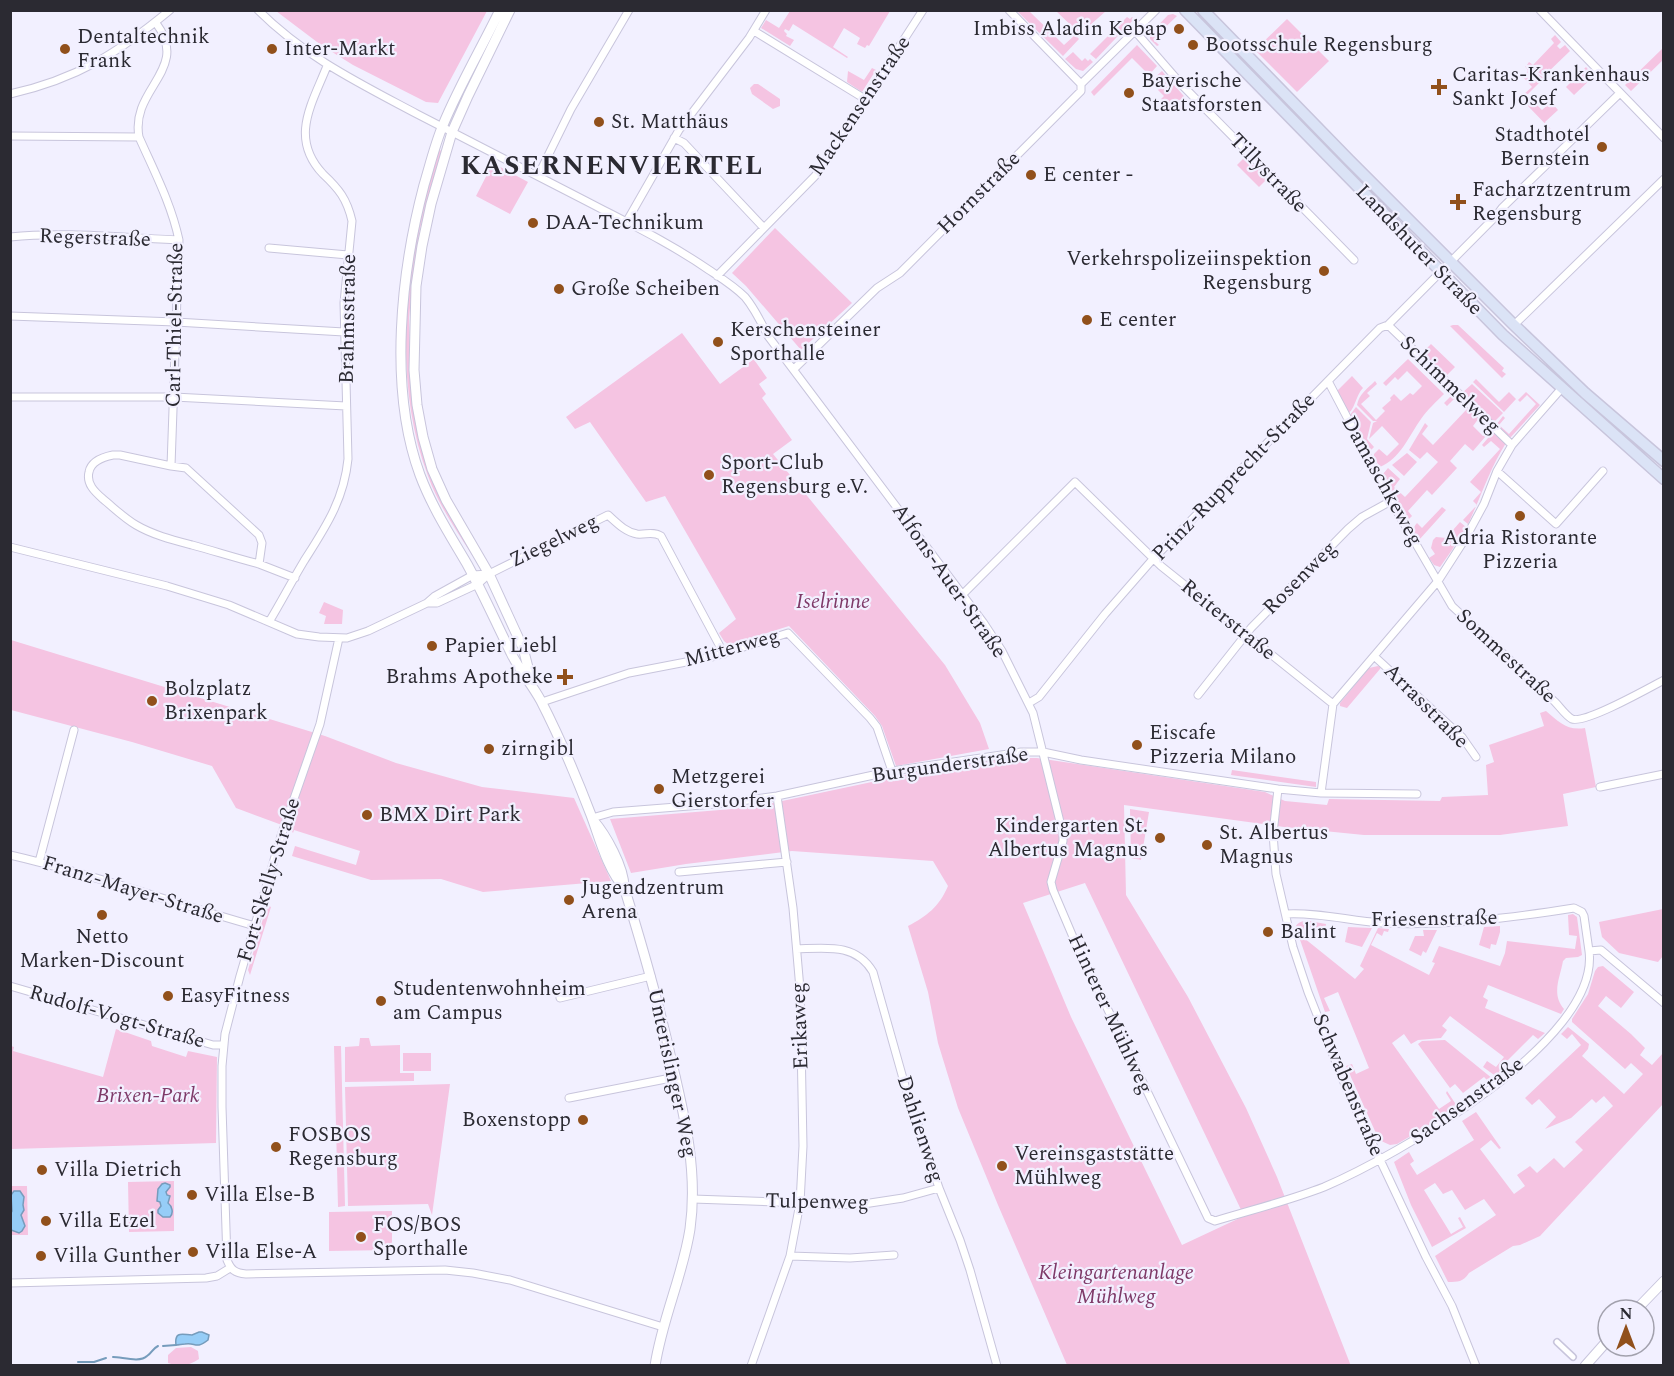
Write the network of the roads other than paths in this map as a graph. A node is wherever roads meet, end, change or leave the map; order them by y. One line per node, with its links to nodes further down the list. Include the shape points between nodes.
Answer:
1 (170, 10): 13 (street)
2 (258, 10): 16 (street, Alfons-Auer-Straße)
3 (500, 10): 21 (street)
4 (510, 10): 22 (street)
5 (629, 10): 27 (street, via 571,109)
6 (766, 10): 14 (street)
7 (923, 10): 20 (street, Mackensenstraße)
8 (1009, 10): 17 (street)
9 (1156, 10): 15 (street, Hornstraße)
10 (1185, 10): 37 (main road, Landshuter Straße)
11 (1203, 10): 36 (main road, Landshuter Straße)
12 (1540, 10): 18 (street)
13 (156, 23): 19 (street, via 93,65); 24 (street, Carl-Thiel-Straße, via 167,45 166,58 139,111)
14 (754, 31): 20 (street); 25 (street)
15 (1135, 31): 17 (street, Hornstraße); 35 (street, Tillystraße, via 1182,85)
16 (327, 66): 21 (street, Alfons-Auer-Straße); 34 (street, Brahmsstraße, via 309,111 306,143 309,156 340,191 349,209 352,221)
17 (1081, 84): 44 (street, Hornstraße, via 1081,91 900,273 877,288)
18 (1620, 93): 26 (street); 36 (street, Prinz-Rupprecht-Straße)
19 (10, 94)
20 (865, 99): 30 (street, Mackensenstraße, via 815,176)
21 (442, 127): 22 (street, Alfons-Auer-Straße); 61 (street, via 410,247 402,374 410,438 420,474 430,500)
22 (452, 132): 27 (street, Alfons-Auer-Straße); 60 (street, via 422,246 416,286 414,370 417,405 432,469)
23 (10, 136): 24 (street)
24 (139, 137): 32 (street, Carl-Thiel-Straße, via 168,201)
25 (674, 138): 29 (street); 30 (street, via 684,143)
26 (1664, 138)
27 (538, 176): 29 (street, Alfons-Auer-Straße)
28 (1664, 179): 42 (street)
29 (627, 221): 38 (street, Alfons-Auer-Straße)
30 (764, 228): 38 (street, Mackensenstraße)
31 (10, 237): 32 (street, Regerstraße)
32 (179, 240): 40 (street, Carl-Thiel-Straße)
33 (269, 248): 34 (street)
34 (348, 255): 43 (street, Brahmsstraße)
35 (1354, 260)
36 (1451, 261): 37 (street, Prinz-Rupprecht-Straße); 42 (main road, Landshuter Straße)
37 (1441, 271): 41 (street, Prinz-Rupprecht-Straße); 46 (main road, Landshuter Straße)
38 (717, 276): 44 (street, Alfons-Auer-Straße, via 750,304 768,336)
39 (10, 316): 40 (street)
40 (176, 321): 43 (street); 48 (street, Carl-Thiel-Straße)
41 (1388, 325): 45 (street, Prinz-Rupprecht-Straße, via 1380,328); 50 (street, Schimmelweg)
42 (1514, 325): 51 (main road, Landshuter Straße)
43 (344, 332): 49 (street, Brahmsstraße)
44 (794, 369): 65 (street, Alfons-Auer-Straße)
45 (1328, 381): 56 (street, Damaschkeweg); 58 (street, Prinz-Rupprecht-Straße)
46 (1561, 389): 50 (street); 55 (main road, Landshuter Straße)
47 (10, 397): 48 (street)
48 (174, 397): 49 (street); 52 (street, Carl-Thiel-Straße)
49 (346, 406): 62 (street, Brahmsstraße, via 345,484 332,515)
50 (1512, 445): 53 (street)
51 (1664, 461)
52 (171, 466): 59 (street, via 186,468 259,535); 59 (street, via 120,455 104,456 90,468 88,476 97,493 135,525)
53 (1497, 471): 54 (street, via 1556,524); 63 (street, via 1475,522)
54 (1603, 471)
55 (1664, 479)
56 (1391, 501): 63 (street, Damaschkeweg); 68 (street, Rosenweg, via 1362,517)
57 (10, 547): 67 (street, via 167,586)
58 (1153, 559): 65 (street, Reiterstraße, via 1075,482); 68 (street, Reiterstraße); 76 (street, Prinz-Rupprecht-Straße, via 1039,697)
59 (259, 564): 62 (street)
60 (489, 574): 61 (street); 64 (street); 70 (street, Ziegelweg, via 608,515 626,530 661,536); 73 (street, via 523,648)
61 (473, 575): 64 (street); 66 (street)
62 (295, 578): 67 (street, Brahmsstraße)
63 (1437, 581): 71 (street); 72 (street, Sommestraße, via 1452,606 1570,718 1582,718 1628,700)
64 (478, 584): 66 (street, via 437,603); 73 (street, via 512,656)
65 (962, 595): 76 (street, Alfons-Auer-Straße, via 1002,651)
66 (427, 603): 69 (street, via 368,631)
67 (269, 622): 69 (street, via 307,636)
68 (1246, 635): 74 (street, Rosenweg); 77 (street, Reiterstraße)
69 (339, 638): 95 (street, Fort-Skelly-Straße, via 320,724)
70 (724, 654): 75 (street, Mitterweg, via 642,670); 81 (street, Mitterweg, via 788,633 870,718)
71 (1374, 656): 77 (street); 80 (street, Arrasstraße, via 1462,737)
72 (1664, 680)
73 (533, 687): 75 (street, Unterislinger Weg)
74 (1198, 695)
75 (542, 702): 88 (street, Unterislinger Weg)
76 (1029, 703): 79 (street, Alfons-Auer-Straße)
77 (1333, 705): 85 (street)
78 (74, 730): 90 (street)
79 (1043, 752): 81 (street, Burgunderstraße, via 1002,754); 84 (street, Burgunderstraße); 109 (street, Hinterer Mühlweg, via 1063,834 1051,882 1073,937 1208,1218 1215,1221)
80 (1476, 758)
81 (892, 771): 87 (street, Burgunderstraße)
82 (1664, 774): 83 (street)
83 (1600, 787)
84 (1278, 789): 85 (street, Burgunderstraße); 94 (street, Schwabenstraße, via 1274,857)
85 (1321, 793): 86 (street, Burgunderstraße)
86 (1417, 794)
87 (777, 796): 88 (street, Burgunderstraße, via 613,812); 91 (street, Erikaweg)
88 (592, 818): 98 (street, Unterislinger Weg, via 602,830 623,877)
89 (10, 855): 90 (street, Franz-Mayer-Straße)
90 (39, 862): 95 (street, Franz-Mayer-Straße)
91 (787, 862): 92 (street); 96 (street, Erikaweg)
92 (679, 872)
93 (1582, 912): 94 (street, Friesenstraße, via 1574,908 1503,919 1413,924); 97 (street, Sachsenstraße)
94 (1286, 914): 105 (street, Schwabenstraße, via 1293,947 1318,1018)
95 (255, 926): 102 (street, Fort-Skelly-Straße)
96 (797, 949): 106 (street, Dahlienweg, via 848,950 873,972); 108 (street, Erikaweg, via 803,1146)
97 (1589, 951): 101 (street, via 1601,950); 105 (street, Sachsenstraße, via 1585,984 1579,997 1545,1042 1490,1089)
98 (651, 976): 100 (street); 103 (street, Unterislinger Weg)
99 (10, 987): 102 (street, Rudolf-Vogt-Straße)
100 (560, 998)
101 (1664, 1003)
102 (223, 1045): 112 (street, Fort-Skelly-Straße, via 225,1249)
103 (676, 1077): 104 (street); 107 (street, Unterislinger Weg, via 690,1142)
104 (569, 1098)
105 (1380, 1160): 109 (street, Sachsenstraße, via 1323,1187); 123 (street, Schwabenstraße, via 1452,1306)
106 (939, 1188): 108 (street, Tulpenweg, via 878,1203); 122 (street, Dahlienweg, via 970,1270)
107 (693, 1199): 108 (street, Tulpenweg); 116 (street, Unterislinger Weg, via 686,1248)
108 (800, 1203): 111 (street, Erikaweg)
109 (1258, 1209)
110 (894, 1255): 111 (street)
111 (790, 1256): 121 (street, Erikaweg)
112 (230, 1268): 114 (street, via 206,1278); 116 (street, via 246,1274 445,1270 473,1273 510,1280)
113 (1664, 1281): 115 (street)
114 (10, 1283)
115 (1648, 1298)
116 (663, 1327): 120 (street, Unterislinger Weg)
117 (1557, 1342): 119 (street)
118 (1596, 1354): 124 (street)
119 (1573, 1357)
120 (655, 1365)
121 (751, 1365)
122 (997, 1365)
123 (1476, 1365)
124 (1585, 1365)

